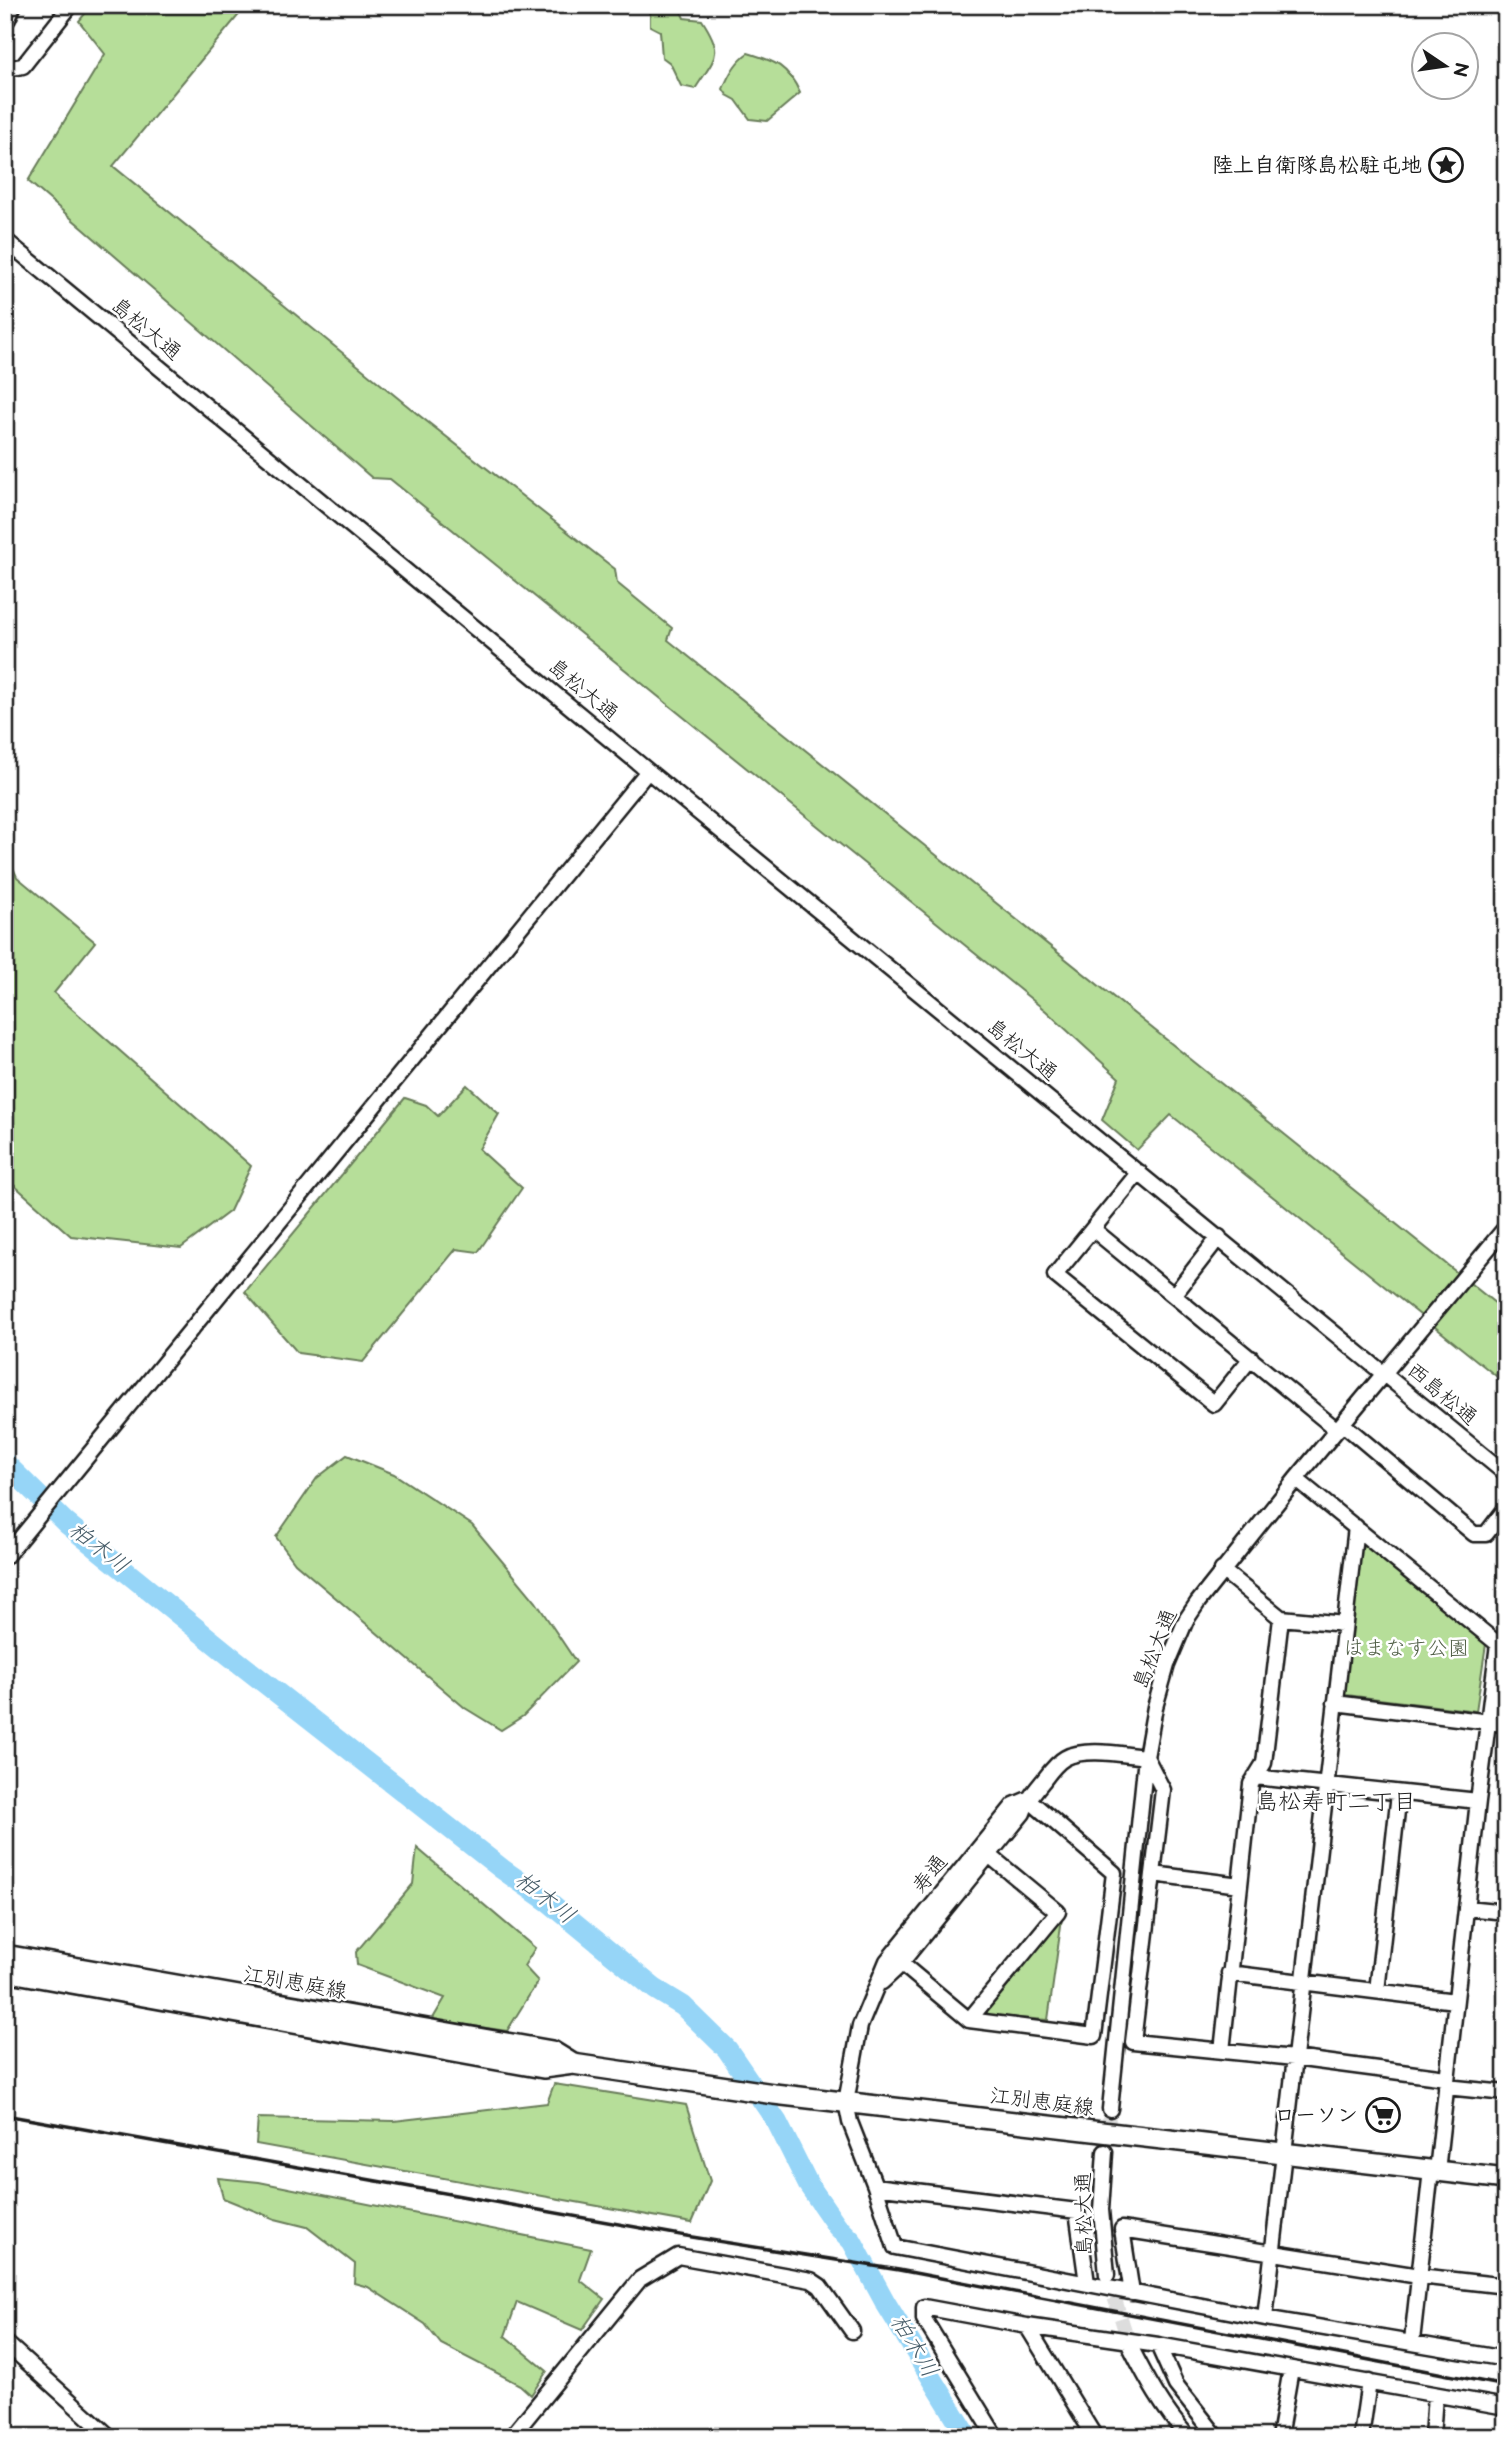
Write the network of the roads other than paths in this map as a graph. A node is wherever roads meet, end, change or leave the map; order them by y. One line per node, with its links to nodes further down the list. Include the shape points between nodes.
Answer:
1 (10, 5): 3 (highway)
2 (71, 5): 4 (street, via 23,66)
3 (5, 17)
4 (5, 69)
5 (5, 240): 6 (street, 島松大通)
6 (648, 771): 7 (street, 島松大通); 19 (street)
7 (1139, 1172): 9 (street); 10 (street, 島松大通)
8 (1506, 1227): 13 (street)
9 (1094, 1230): 11 (street); 12 (street, via 1055,1275 1214,1404)
10 (1219, 1237): 11 (street); 13 (street, 島松大通)
11 (1174, 1295): 12 (street)
12 (1251, 1358): 14 (street)
13 (1384, 1373): 14 (street, 島松大通); 15 (street, 西島松通)
14 (1340, 1427): 16 (street, 島松大通); 17 (street, via 1474,1534 1486,1534)
15 (1506, 1474)
16 (1296, 1479): 18 (street); 20 (street, 島松大通)
17 (1506, 1508)
18 (1356, 1527): 22 (street); 23 (street)
19 (5, 1557)
20 (1222, 1570): 21 (street); 27 (street, 島松大通, via 1186,1620 1167,1665)
21 (1281, 1618): 22 (street); 28 (street, via 1264,1763)
22 (1345, 1624): 24 (street)
23 (1502, 1639): 25 (street)
24 (1335, 1703): 25 (street); 29 (street)
25 (1488, 1722): 26 (street); 32 (street)
26 (1506, 1724)
27 (1146, 1757): 31 (street, 寿通, via 1068,1756); 34 (street, via 1163,1790); 52 (street, 島松大通)
28 (1255, 1777): 29 (street); 35 (street)
29 (1327, 1784): 30 (street); 42 (street)
30 (1399, 1793): 32 (street); 43 (street)
31 (1028, 1799): 33 (street, 寿通, via 1014,1804); 45 (street, via 1114,1873 1094,2036)
32 (1478, 1801): 36 (street)
33 (983, 1851): 39 (street, 寿通); 45 (street, via 1058,1912)
34 (1153, 1874): 35 (street); 46 (street, via 1133,2042)
35 (1240, 1885): 41 (street)
36 (1466, 1908): 37 (street); 44 (street)
37 (1506, 1912)
38 (5, 1955): 48 (main road, 江別恵庭線, via 552,2052)
39 (896, 1959): 45 (street); 51 (street, 寿通, via 887,1961 868,2001)
40 (5, 1970): 48 (main road, 江別恵庭線, via 543,2068)
41 (1229, 1973): 42 (street); 46 (street)
42 (1303, 1983): 43 (street); 47 (street)
43 (1377, 1991): 44 (street)
44 (1455, 2001): 49 (street)
45 (969, 2020)
46 (1222, 2051): 47 (street)
47 (1294, 2058): 49 (street); 54 (street)
48 (573, 2064): 51 (main road, 江別恵庭線)
49 (1446, 2082): 50 (street); 55 (street)
50 (1506, 2093)
51 (846, 2102): 54 (main road, 江別恵庭線); 57 (street)
52 (1110, 2109)
53 (1105, 2152): 59 (street, 島松大通, via 1101,2210)
54 (1282, 2153): 55 (main road, 江別恵庭線); 58 (street)
55 (1434, 2171): 56 (main road, 江別恵庭線); 60 (street)
56 (1506, 2179)
57 (875, 2186): 61 (street, via 895,2246); 61 (street, via 1077,2211)
58 (1271, 2253): 60 (street); 63 (street, via 1122,2229); 64 (street)
59 (1107, 2275)
60 (1419, 2276): 62 (street); 67 (street)
61 (1087, 2283): 63 (street)
62 (1506, 2286)
63 (1132, 2293): 64 (street)
64 (1265, 2318): 67 (street)
65 (1027, 2326): 69 (street); 78 (street, via 924,2308 923,2319); 79 (street)
66 (852, 2331): 77 (street, via 811,2280 678,2256 640,2279)
67 (1412, 2341): 71 (street)
68 (5, 2342): 76 (street)
69 (1158, 2345): 72 (street); 81 (street, via 1176,2385)
70 (1130, 2346): 80 (street, via 1156,2396)
71 (1506, 2359)
72 (1291, 2369): 73 (street); 82 (street)
73 (1369, 2382): 74 (street); 83 (street)
74 (1435, 2395): 75 (street); 84 (street)
75 (1506, 2407)
76 (110, 2437)
77 (512, 2437)
78 (996, 2437)
79 (1095, 2437)
80 (1188, 2437)
81 (1217, 2437)
82 (1279, 2437)
83 (1361, 2437)
84 (1432, 2437)

